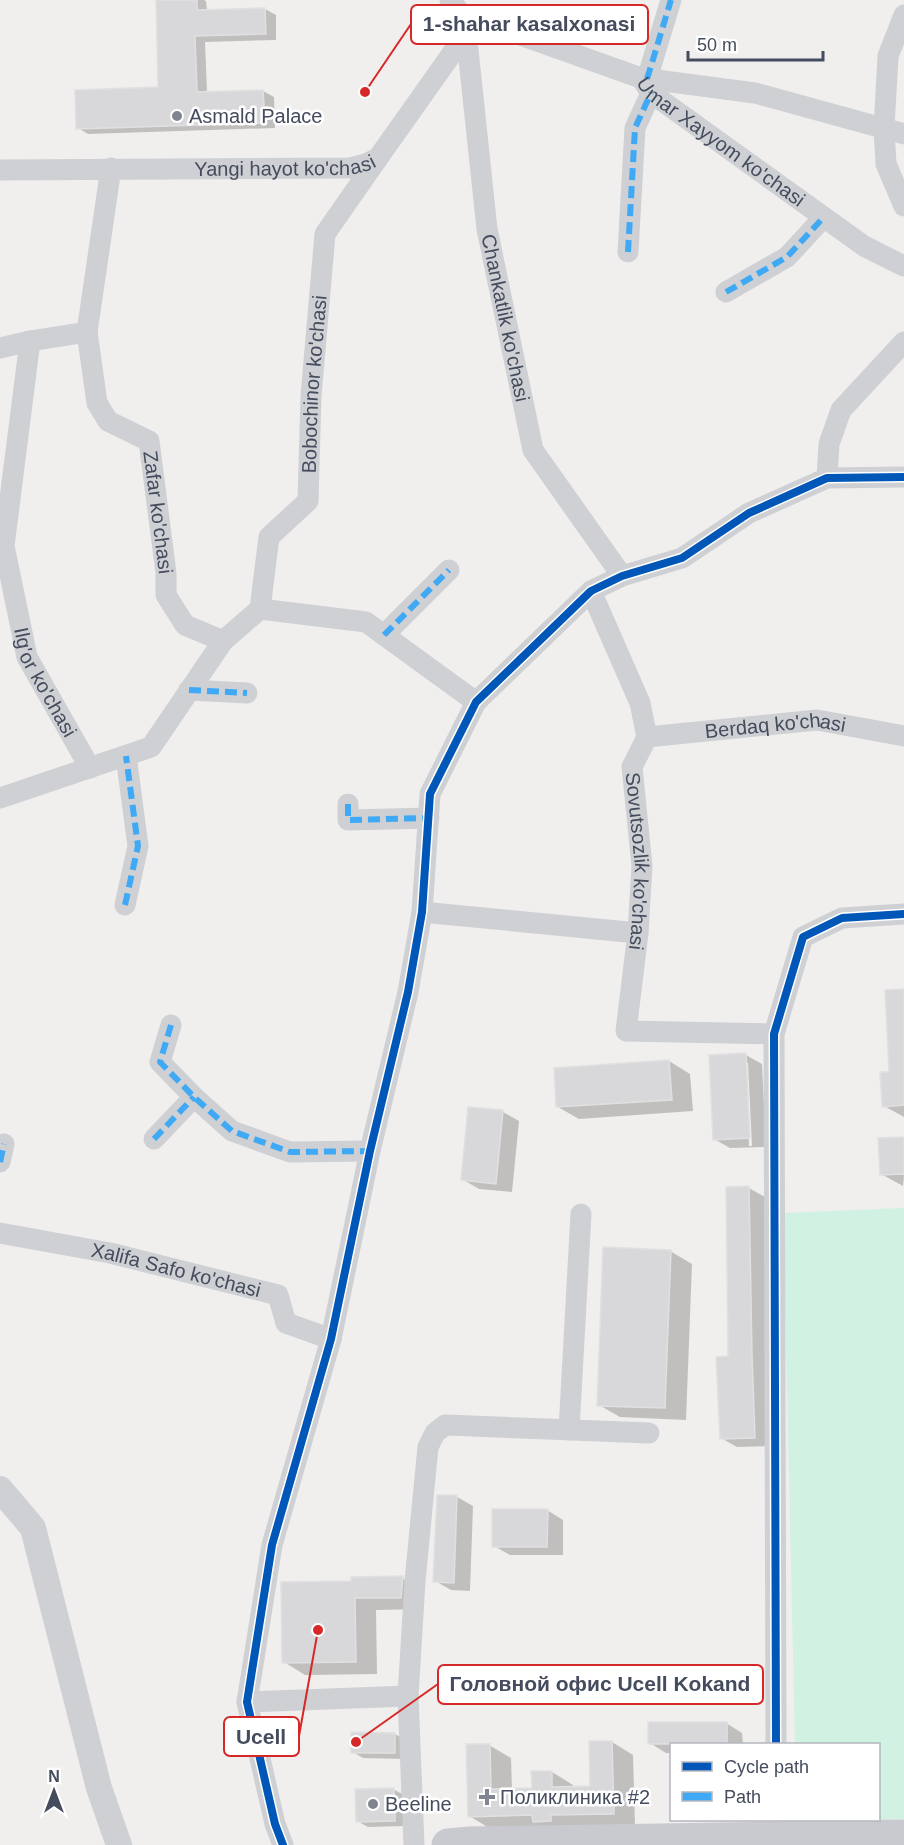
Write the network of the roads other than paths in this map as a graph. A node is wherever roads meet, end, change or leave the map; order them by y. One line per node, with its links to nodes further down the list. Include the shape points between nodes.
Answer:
1 (671, 0): 5 (street)
2 (895, 0): 4 (street)
3 (459, 15): 5 (street, Umar Xayyom ko'chasi); 7 (street, Yangi hayot ko'chasi, via 463,38); 22 (street, Chankatlik ko'chasi, via 487,229 533,450)
4 (904, 15): 6 (street, via 888,56)
5 (646, 84): 6 (street, via 755,93); 11 (street, Umar Xayyom ko'chasi); 12 (street, via 635,128)
6 (894, 131): 10 (street, via 886,164)
7 (378, 158): 8 (street, Yangi hayot ko'chasi, via 350,168); 24 (street, Bobochinor ko'chasi, via 325,234 311,396 308,501 269,537)
8 (111, 168): 9 (street, Yangi hayot ko'chasi); 15 (street, Zafar ko'chasi)
9 (0, 170)
10 (904, 206)
11 (823, 218): 13 (street, Umar Xayyom ko'chasi, via 864,246); 14 (street, via 787,257)
12 (628, 252)
13 (904, 266)
14 (726, 292)
15 (87, 332): 16 (street); 26 (street, Zafar ko'chasi, via 98,403 108,421 149,441 166,595 185,625)
16 (30, 341): 18 (street); 33 (street, Ilg'or ko'chasi, via 4,546 27,657)
17 (904, 342): 20 (street, via 841,410 829,444)
18 (0, 348)
19 (904, 477): 20 (street)
20 (827, 478): 22 (street, via 749,513 682,558)
21 (450, 570): 25 (street)
22 (622, 576): 23 (street)
23 (591, 591): 29 (street); 31 (street, via 640,703)
24 (260, 609): 25 (street, via 366,622); 26 (street)
25 (384, 635): 29 (street)
26 (223, 641): 27 (street)
27 (189, 690): 28 (street); 32 (street, via 151,747)
28 (247, 693)
29 (476, 702): 36 (street, via 430,794)
30 (904, 736): 31 (street, Berdaq ko'chasi, via 818,720)
31 (646, 737): 40 (street, Sovutsozlik ko'chasi, via 632,767 642,866)
32 (126, 756): 33 (street); 37 (street, via 138,846)
33 (90, 768): 34 (street)
34 (0, 798)
35 (348, 804): 36 (street, via 348,820)
36 (429, 818): 38 (street)
37 (126, 905)
38 (422, 912): 40 (street); 45 (street, via 408,992)
39 (904, 914): 42 (street, via 842,918 803,937)
40 (638, 933): 42 (street, Sovutsozlik ko'chasi, via 626,1031)
41 (171, 1024): 43 (street, via 160,1062)
42 (774, 1034): 54 (street)
43 (194, 1097): 44 (street); 45 (street, via 232,1131 290,1152)
44 (154, 1139)
45 (370, 1151): 48 (street)
46 (581, 1214): 49 (street)
47 (0, 1233): 48 (street, Xalifa Safo ko'chasi, via 110,1253 278,1295 286,1323)
48 (331, 1339): 53 (street, via 272,1545)
49 (569, 1430): 50 (street); 52 (street, via 445,1425 435,1432 428,1447)
50 (649, 1432)
51 (0, 1489): 57 (street, via 33,1528 99,1788)
52 (408, 1696): 53 (street); 59 (street)
53 (247, 1701): 58 (street)
54 (776, 1743)
55 (775, 1834): 56 (main road); 60 (main road)
56 (904, 1836)
57 (119, 1845)
58 (283, 1845)
59 (414, 1845)
60 (448, 1845)

